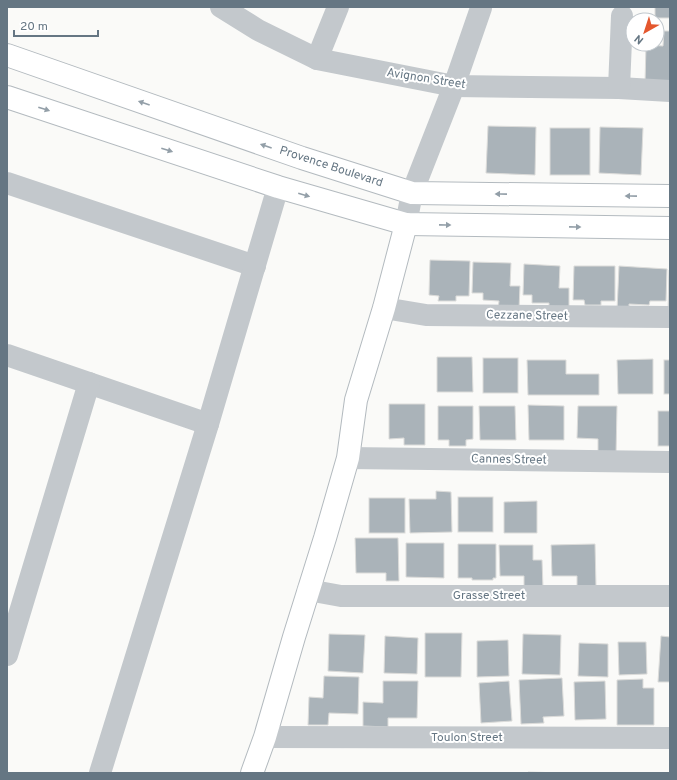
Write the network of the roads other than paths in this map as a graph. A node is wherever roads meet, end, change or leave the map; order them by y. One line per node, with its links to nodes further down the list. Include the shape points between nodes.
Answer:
1 (221, 7): 6 (street, Avignon Street, via 258,30)
2 (338, 7): 6 (street)
3 (481, 8): 7 (street)
4 (622, 16): 8 (street)
5 (7, 55): 13 (street, Provence Boulevard, one-way to 5, via 302,158)
6 (317, 59): 7 (street, Avignon Street)
7 (454, 86): 8 (street, Avignon Street); 13 (street)
8 (619, 88): 9 (street, Avignon Street)
9 (670, 91)
10 (7, 97): 12 (street, one-way to 12)
11 (7, 183): 17 (street)
12 (278, 187): 15 (street, one-way to 15); 17 (street)
13 (412, 193): 14 (street, Provence Boulevard, one-way to 13); 15 (street)
14 (670, 196)
15 (406, 224): 16 (street, one-way to 16); 18 (street)
16 (670, 228)
17 (255, 266): 22 (street)
18 (384, 308): 19 (street, Cezzane Street, via 426,315); 23 (street, via 356,400)
19 (670, 317)
20 (7, 355): 21 (street)
21 (89, 383): 22 (street); 27 (street)
22 (208, 424): 30 (street)
23 (348, 458): 24 (street, Cannes Street); 25 (street)
24 (670, 462)
25 (308, 590): 26 (street, Grasse Street, via 341,596); 28 (street)
26 (670, 596)
27 (7, 655)
28 (265, 737): 29 (street, Toulon Street); 31 (street)
29 (670, 738)
30 (100, 773)
31 (252, 773)

